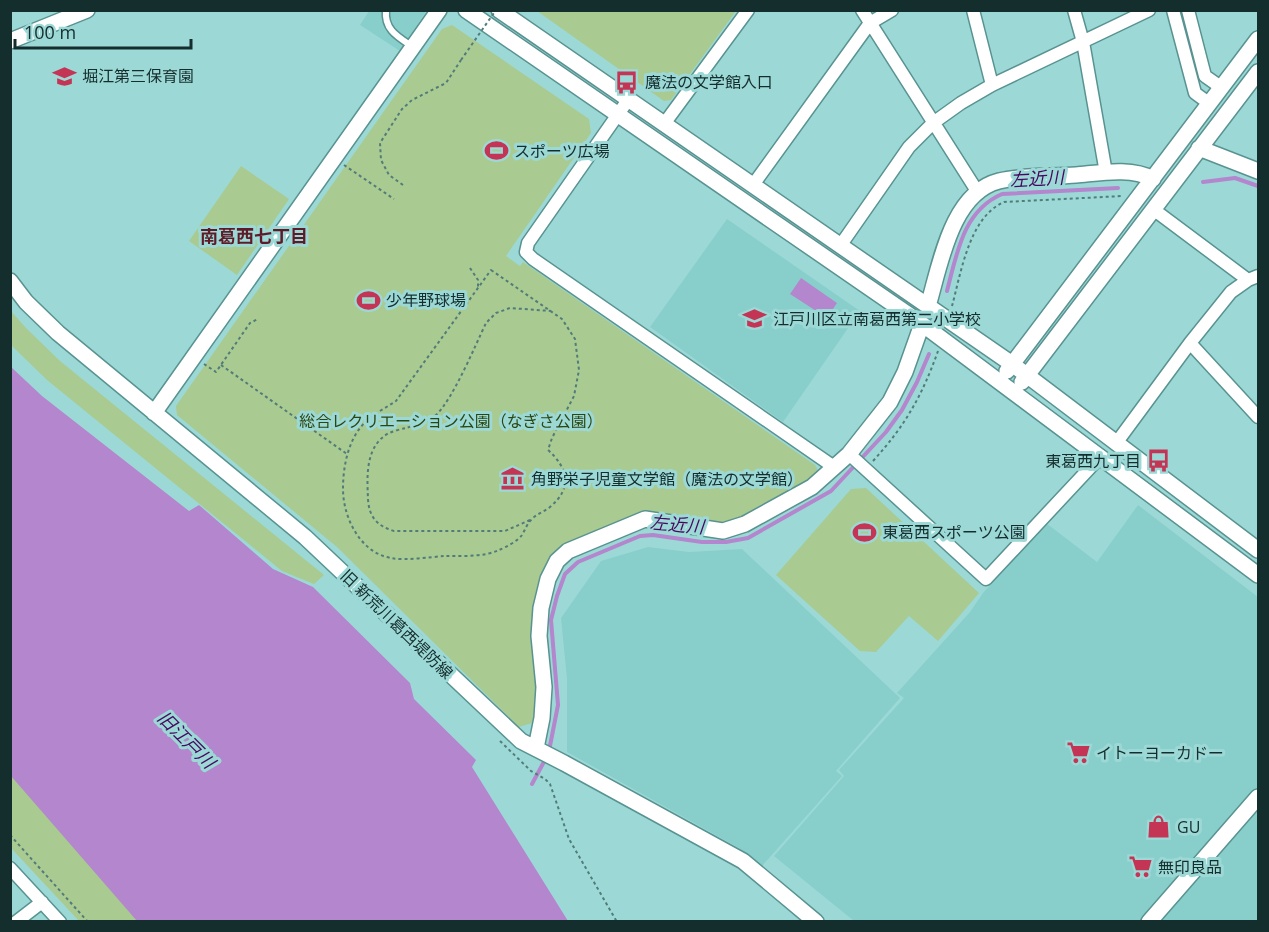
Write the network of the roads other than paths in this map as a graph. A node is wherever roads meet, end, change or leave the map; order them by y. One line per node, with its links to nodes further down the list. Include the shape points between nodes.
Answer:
1 (87, 10): 16 (street)
2 (386, 10): 18 (lane, via 392,32)
3 (439, 10): 18 (street)
4 (466, 10): 24 (street)
5 (497, 10): 22 (street)
6 (748, 10): 26 (street)
7 (862, 10): 14 (street)
8 (892, 10): 14 (street)
9 (973, 10): 20 (street)
10 (1074, 10): 17 (street)
11 (1149, 10): 17 (street)
12 (1173, 10): 23 (street, via 1195,93)
13 (1188, 10): 21 (street, via 1205,76)
14 (870, 23): 25 (street); 31 (street)
15 (1258, 39): 21 (street)
16 (10, 41)
17 (1083, 42): 20 (street); 29 (street)
18 (413, 47): 44 (street)
19 (1258, 72): 27 (street)
20 (992, 85): 25 (street)
21 (1222, 88): 23 (street)
22 (628, 100): 24 (street); 26 (street)
23 (1210, 104): 30 (street)
24 (618, 115): 38 (street); 49 (street, via 528,243 526,252)
25 (933, 123): 32 (street); 34 (street, via 909,147)
26 (664, 124): 31 (street)
27 (1199, 148): 28 (street); 33 (street)
28 (1258, 171)
29 (1106, 173): 30 (street, via 1133,173); 32 (street, via 1000,180)
30 (1153, 179): 40 (street)
31 (753, 185): 34 (street)
32 (977, 191): 37 (street, via 952,230)
33 (1154, 209): 35 (street); 41 (street)
34 (840, 246): 37 (street)
35 (1253, 278): 39 (street, via 1231,292)
36 (10, 281): 44 (street, 旧 新荒川葛西堤防線, via 58,333)
37 (928, 306): 40 (street)
38 (922, 324): 42 (street); 47 (street, via 890,402)
39 (1190, 343): 45 (street); 46 (street)
40 (1012, 364): 41 (street); 42 (street)
41 (1027, 375): 43 (street); 46 (street)
42 (1000, 381): 43 (street)
43 (1014, 392): 48 (street)
44 (154, 413): 52 (street, 旧 新荒川葛西堤防線, via 305,537 514,736)
45 (1258, 417)
46 (1117, 442): 50 (street)
47 (849, 454): 48 (street, via 986,579); 49 (street)
48 (1101, 456): 51 (street)
49 (834, 467): 52 (street, via 812,487 746,524 723,531 645,519 568,551 557,561 541,608 542,717)
50 (1258, 550)
51 (1258, 575)
52 (536, 748): 58 (street, 旧 新荒川葛西堤防線, via 743,861)
53 (1258, 797): 59 (street)
54 (10, 868): 55 (street)
55 (42, 902): 56 (street); 57 (street)
56 (16, 921)
57 (60, 921)
58 (816, 921)
59 (1149, 921)

